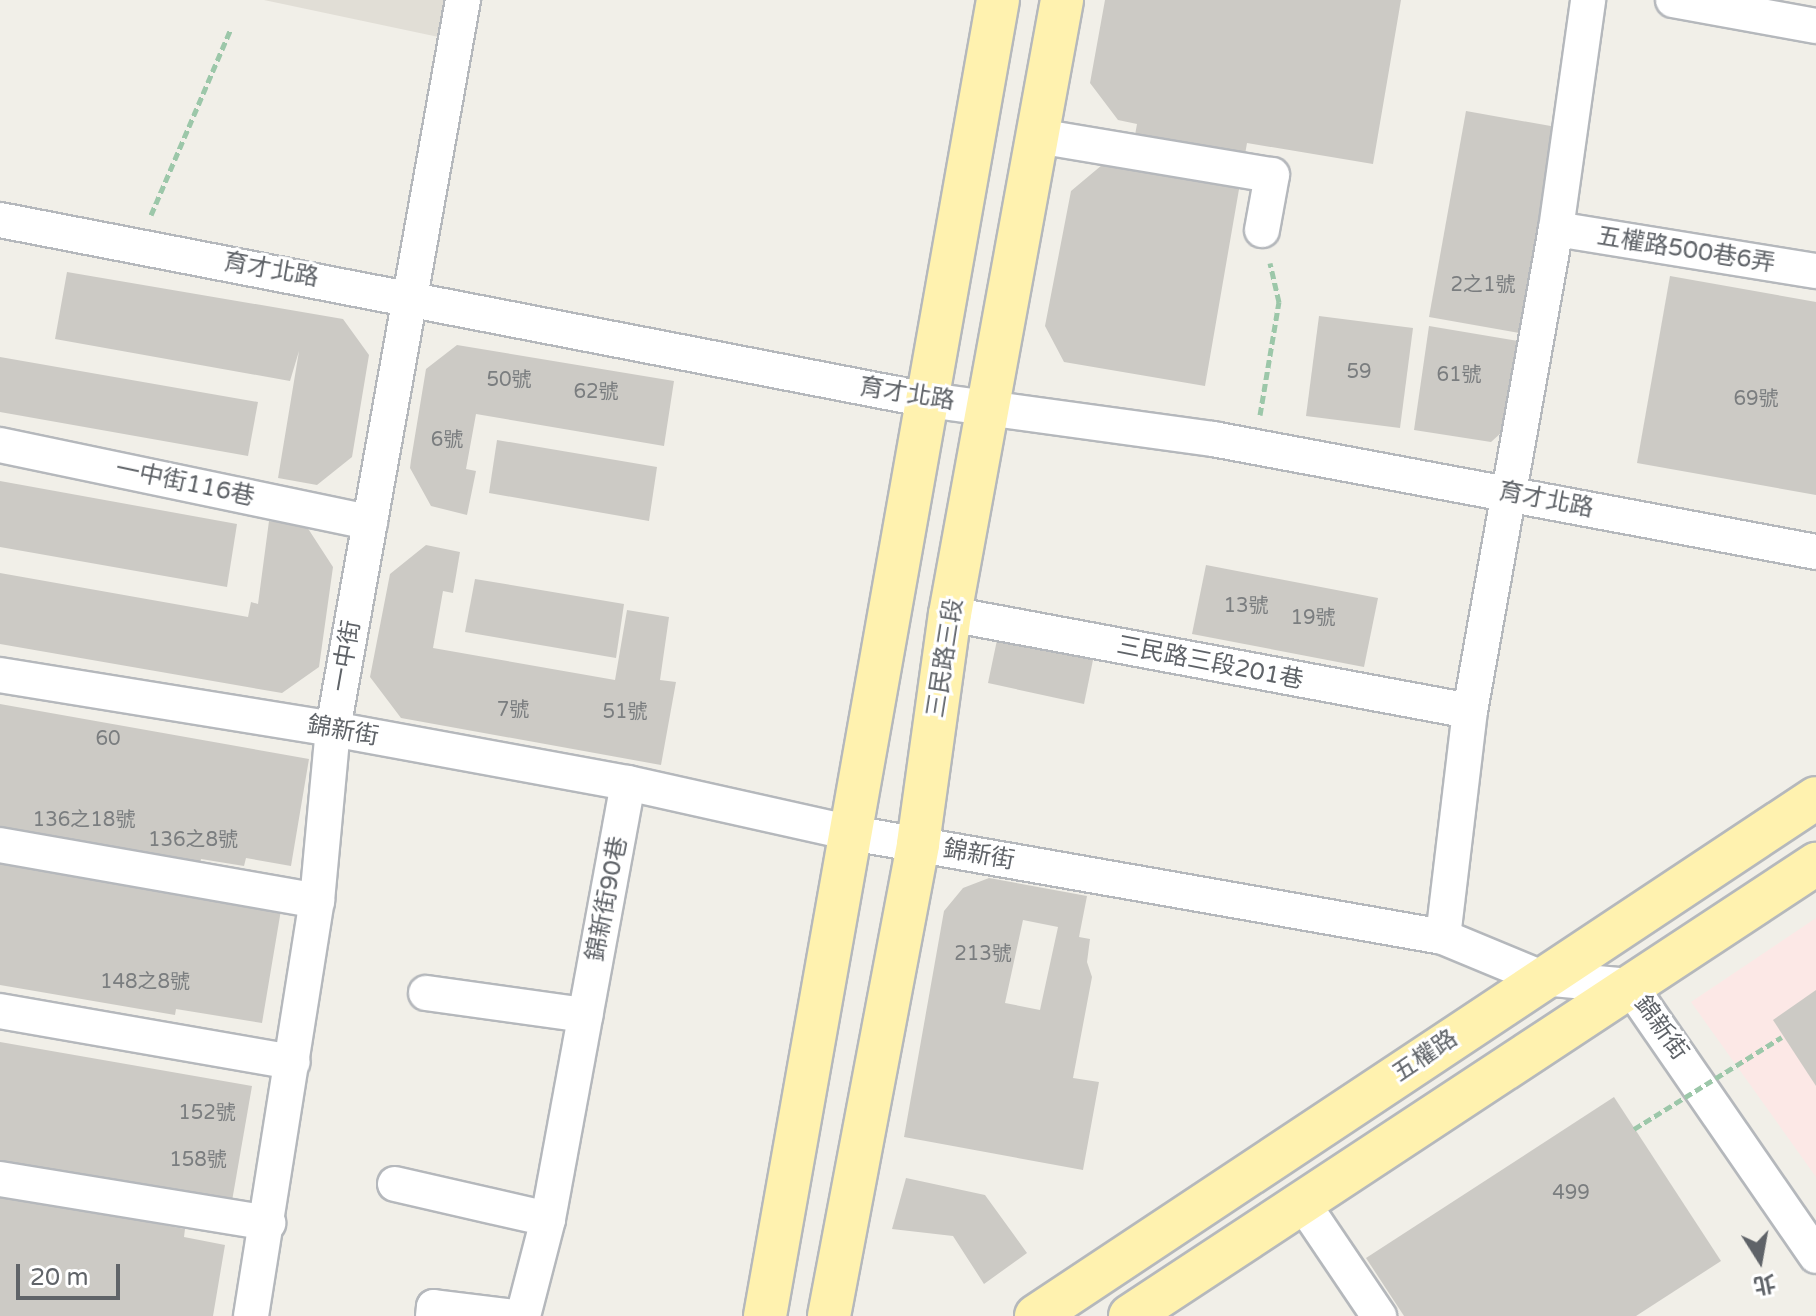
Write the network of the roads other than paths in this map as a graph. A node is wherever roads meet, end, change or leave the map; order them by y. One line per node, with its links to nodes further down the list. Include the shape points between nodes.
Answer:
1 (463, 0): 12 (street, 一中街)
2 (998, 0): 13 (main road)
3 (1062, 0): 7 (main road, 三民路三段)
4 (1588, 0): 9 (street)
5 (1673, 0): 6 (street)
6 (1816, 26)
7 (1038, 136): 10 (street, via 1272,175); 14 (main road, 三民路三段)
8 (0, 220): 12 (street, 育才北路)
9 (1556, 229): 11 (street, 五權路500巷6弄); 16 (street)
10 (1262, 230)
11 (1816, 271)
12 (413, 297): 13 (street, 育才北路); 17 (street, 一中街)
13 (928, 400): 14 (street, 育才北路); 25 (main road)
14 (991, 407): 16 (street, 育才北路, via 1213,439); 19 (main road, 三民路三段)
15 (0, 445): 17 (street, 一中街116巷)
16 (1510, 493): 18 (street, 育才北路); 21 (street)
17 (370, 522): 22 (street, 一中街)
18 (1816, 552)
19 (950, 614): 21 (street, 三民路三段201巷); 26 (main road, 三民路三段)
20 (0, 675): 22 (street, 錦新街)
21 (1470, 711): 30 (street)
22 (333, 729): 23 (street, 錦新街); 29 (street, 一中街)
23 (628, 783): 25 (street, 錦新街); 35 (street, 錦新街90巷)
24 (1816, 798): 31 (main road, 五權路)
25 (852, 833): 26 (street, 錦新街); 48 (main road)
26 (918, 844): 30 (street, 錦新街); 43 (main road, 三民路三段)
27 (0, 845): 29 (street)
28 (1816, 864): 32 (main road)
29 (317, 901): 36 (street, 一中街)
30 (1443, 937): 31 (street, 錦新街)
31 (1542, 978): 32 (street, 錦新街); 49 (main road, 五權路)
32 (1630, 986): 39 (main road); 42 (street, 錦新街)
33 (426, 993): 35 (street)
34 (0, 1011): 36 (street)
35 (585, 1015): 40 (street, 錦新街90巷)
36 (293, 1062): 41 (street, 一中街)
37 (0, 1179): 41 (street)
38 (395, 1184): 40 (street)
39 (1302, 1202): 50 (main road); 51 (street)
40 (548, 1219): 47 (street, 錦新街90巷)
41 (268, 1223): 44 (street, 一中街)
42 (1816, 1256)
43 (840, 1309)
44 (251, 1316)
45 (433, 1316): 46 (street, via 434,1307)
46 (507, 1316)
47 (523, 1316)
48 (765, 1316)
49 (1036, 1316)
50 (1130, 1316)
51 (1379, 1316)

